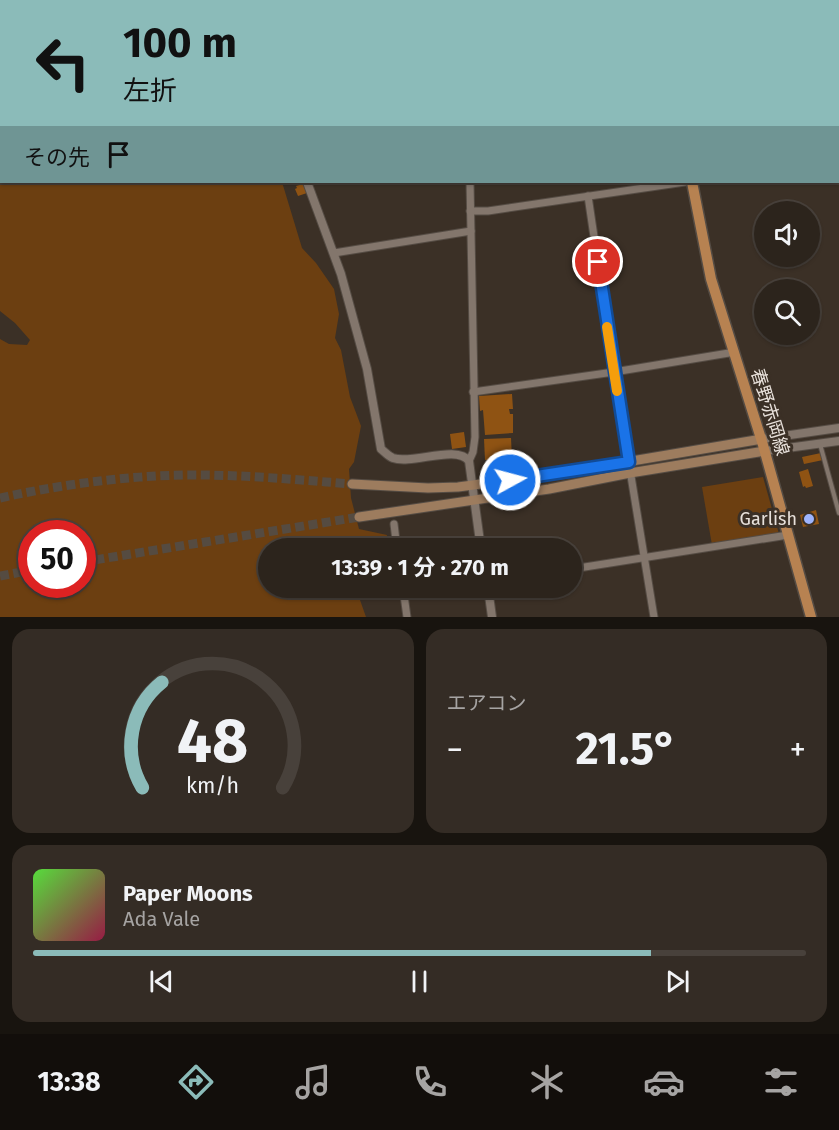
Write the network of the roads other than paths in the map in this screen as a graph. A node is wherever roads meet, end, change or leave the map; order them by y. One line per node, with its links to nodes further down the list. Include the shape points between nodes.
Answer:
1 (307, 183): 8 (street)
2 (470, 183): 6 (street)
3 (678, 183): 5 (street)
4 (692, 183): 9 (main road, 春野赤岡線, via 711,279)
5 (588, 196): 6 (street); 10 (street)
6 (470, 211): 7 (street)
7 (471, 231): 8 (street); 11 (street)
8 (334, 253): 17 (street, via 367,369 381,448 395,459 454,454 464,455)
9 (735, 352): 10 (street); 13 (main road, 春野赤岡線)
10 (614, 372): 11 (street); 18 (street)
11 (473, 392): 17 (street, via 475,437)
12 (839, 428): 13 (street)
13 (762, 439): 16 (main road, 春野赤岡線); 18 (main road)
14 (839, 441): 15 (street)
15 (820, 443): 16 (street); 23 (lane)
16 (765, 451): 19 (main road); 26 (main road, 春野赤岡線)
17 (469, 461): 21 (street)
18 (629, 462): 19 (street); 21 (main road)
19 (630, 473): 22 (main road); 29 (street)
20 (352, 484): 21 (main road, via 428,488)
21 (472, 485): 22 (street)
22 (474, 500): 24 (main road); 28 (street)
23 (839, 513)
24 (359, 517)
25 (394, 524): 27 (street)
26 (788, 535): 29 (street); 36 (main road, 春野赤岡線)
27 (396, 538)
28 (479, 538)
29 (644, 557): 30 (street); 35 (street)
30 (582, 567)
31 (404, 598): 33 (street)
32 (489, 598): 34 (street)
33 (407, 617)
34 (492, 617)
35 (654, 617)
36 (811, 617)

